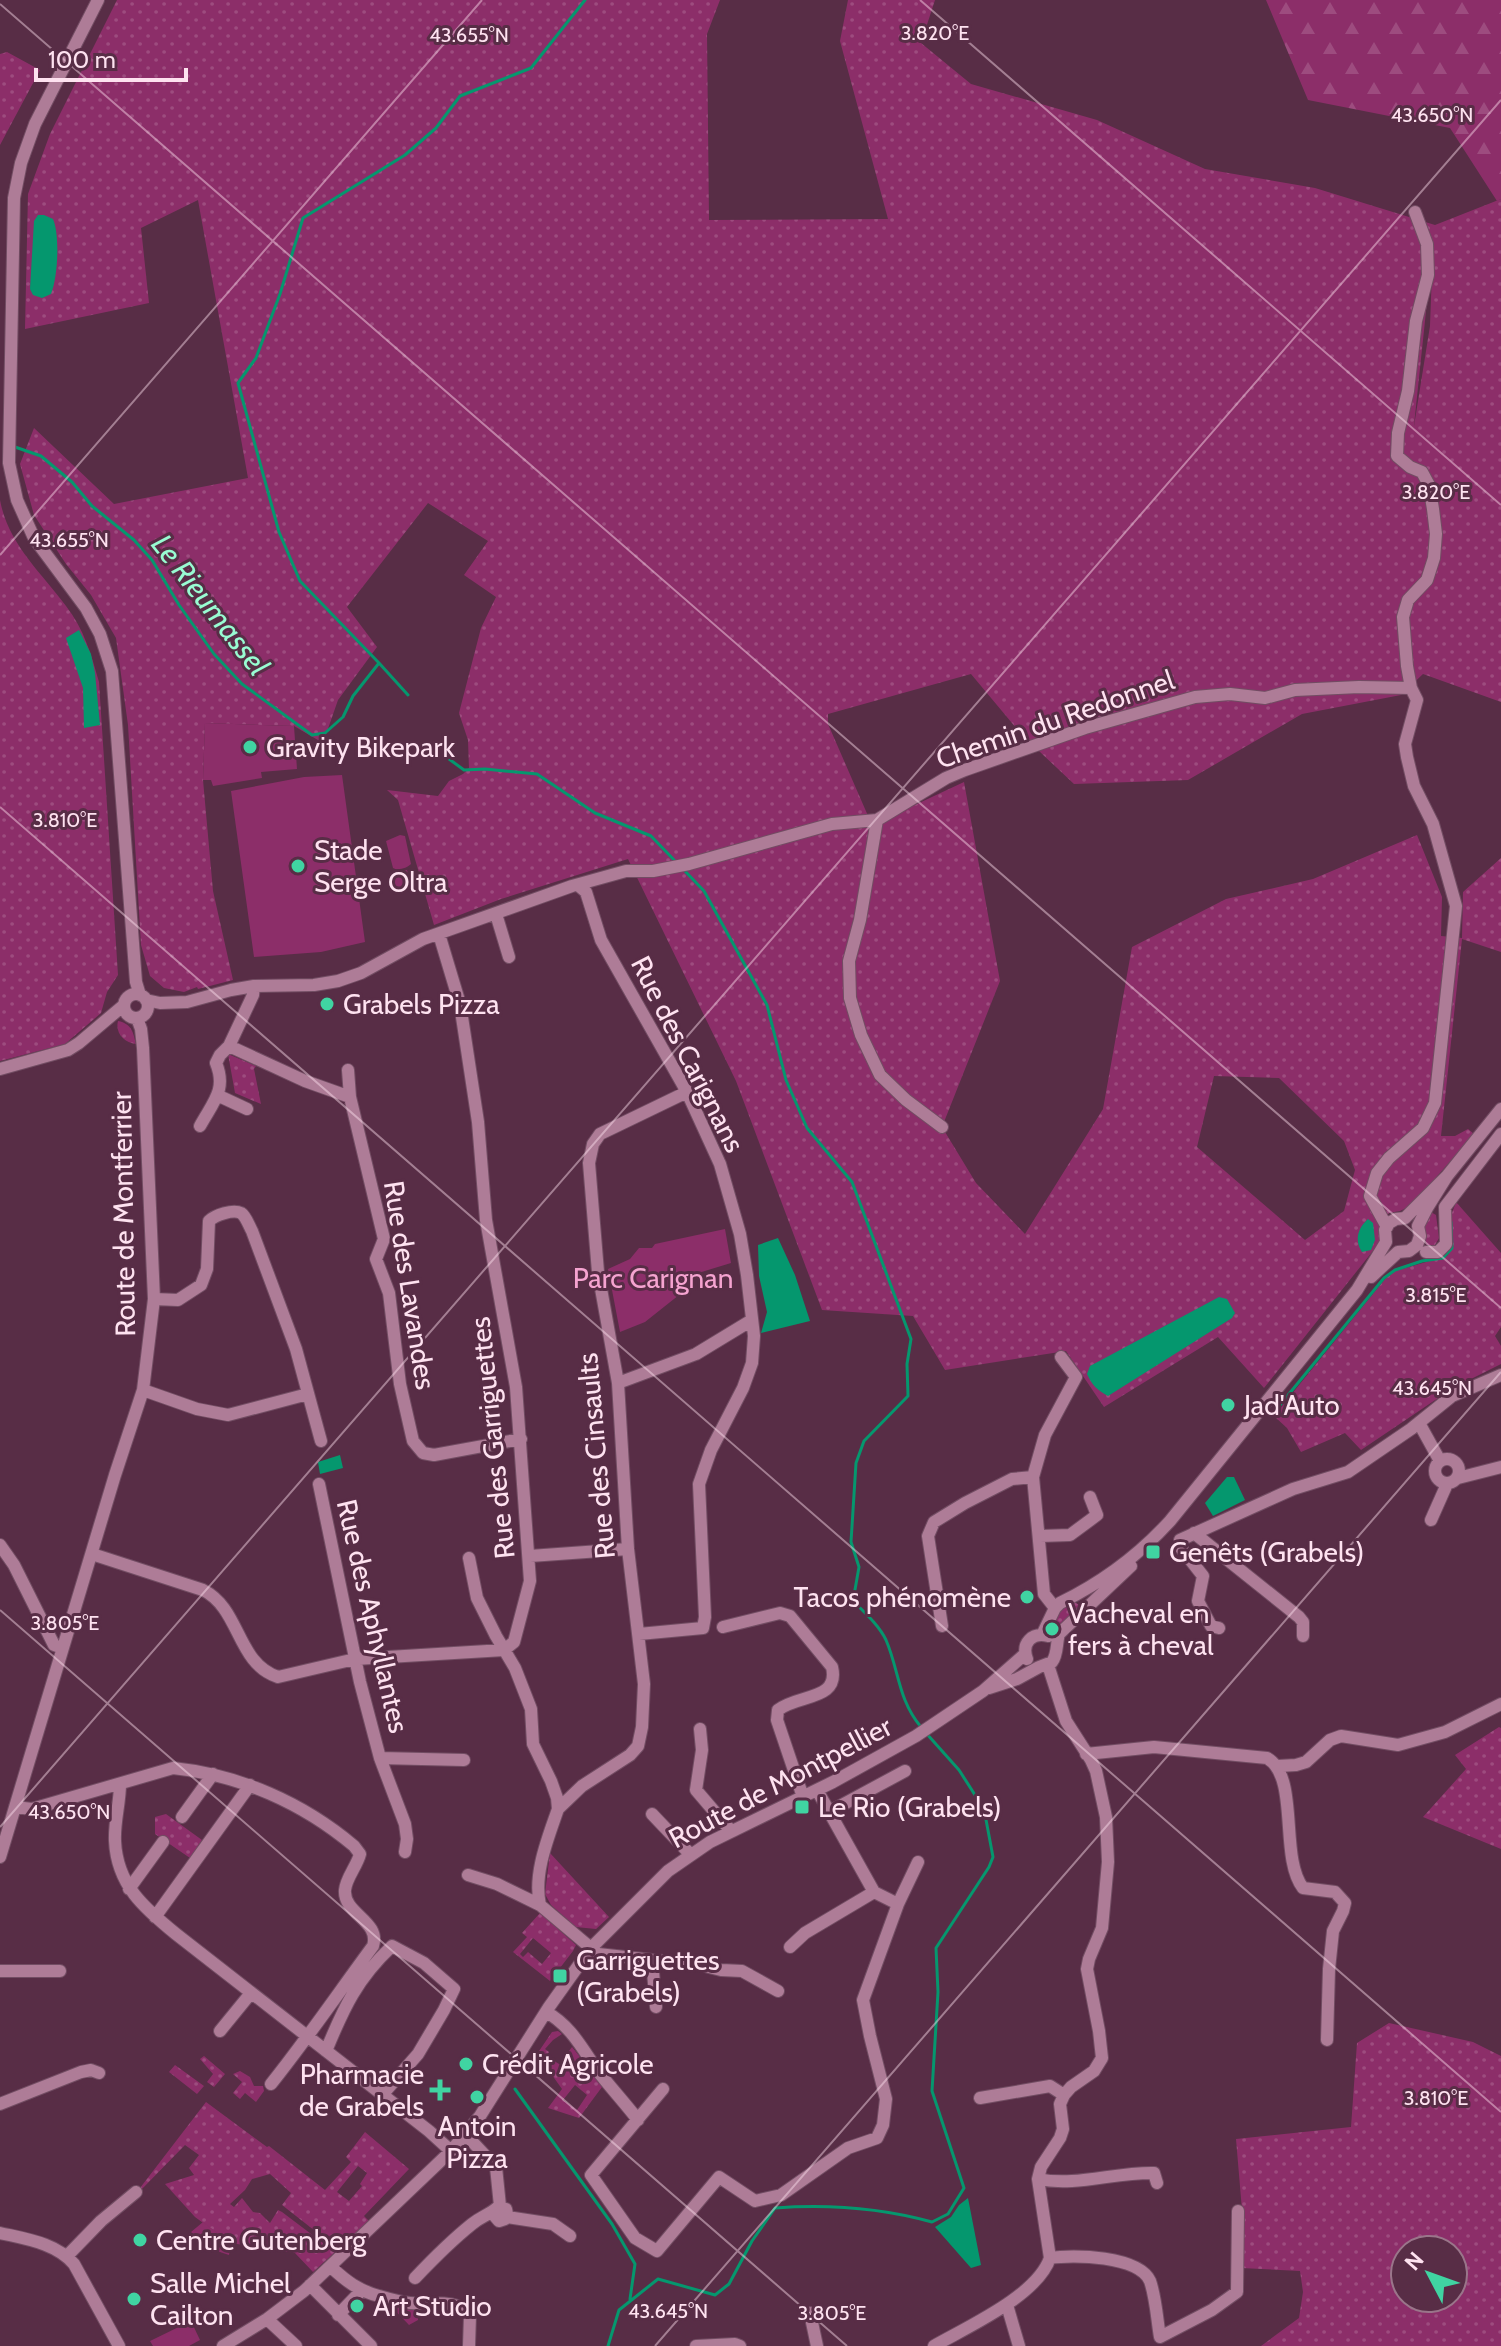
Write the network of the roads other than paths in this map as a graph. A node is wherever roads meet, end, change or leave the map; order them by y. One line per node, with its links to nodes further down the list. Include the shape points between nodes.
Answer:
1 (98, 0): 10 (street, Route de Montferrier, via 35,124 14,198 9,463 17,500 34,538 86,608 112,671)
2 (1415, 212): 3 (street, via 1427,244 1428,275 1416,321 1397,456 1422,472 1429,485 1436,534 1427,580 1408,600 1403,617)
3 (1411, 688): 4 (street, Chemin du Redonnel, via 1195,697 965,770); 23 (street, via 1417,700 1405,744 1407,757 1456,906 1435,1103 1423,1128 1377,1173 1370,1196 1379,1214)
4 (877, 820): 5 (street, Chemin du Redonnel, via 832,824 689,864 626,871); 20 (street, via 849,961 850,998 880,1075)
5 (579, 886): 6 (street, Chemin du Redonnel); 14 (street, Rue des Carignans, via 586,892 601,940)
6 (496, 914): 7 (street, Chemin du Redonnel); 8 (street)
7 (439, 934): 9 (street, Chemin du Redonnel, via 338,981); 37 (street, Rue des Garriguettes, via 460,1004 486,1220)
8 (509, 957)
9 (254, 986): 10 (street, Chemin du Redonnel, via 187,1002); 11 (street)
10 (137, 1006): 12 (street, via 68,1050); 29 (street, Route de Montferrier)
11 (229, 1046): 15 (street, via 216,1063 222,1079); 16 (street)
12 (0, 1069)
13 (348, 1070): 16 (street, Rue des Lavandes)
14 (687, 1092): 30 (street, Rue des Carignans, via 730,1196); 33 (street, Rue des Cinsaults, via 600,1134 591,1152 598,1272)
15 (217, 1095): 17 (street); 19 (street)
16 (350, 1097): 37 (street, Rue des Lavandes, via 384,1239 376,1259 389,1293 413,1441 423,1453 434,1455)
17 (247, 1109)
18 (1501, 1109): 22 (street)
19 (200, 1126)
20 (942, 1127)
21 (1501, 1134): 27 (street, via 1445,1207 1446,1244 1438,1252)
22 (1447, 1176): 23 (street); 24 (street)
23 (1395, 1222): 24 (street, via 1412,1220); 25 (street, via 1385,1234)
24 (1418, 1226): 26 (street, via 1417,1245)
25 (1386, 1242): 26 (street); 28 (street)
26 (1398, 1252): 28 (street)
27 (1426, 1252)
28 (1357, 1290): 46 (street)
29 (154, 1299): 34 (street, Route de Montferrier); 35 (street, via 178,1300 201,1285 209,1221 240,1212 280,1304)
30 (752, 1320): 33 (street, via 696,1354); 61 (street, Rue des Carignans, via 752,1363 699,1484 703,1628)
31 (1061, 1357): 41 (street, via 1076,1377 1045,1435)
32 (1501, 1375): 36 (street, via 1452,1396)
33 (618, 1383): 51 (street, Rue des Cinsaults)
34 (143, 1390): 35 (street, via 228,1415); 52 (street, Route de Montferrier)
35 (308, 1394): 38 (street)
36 (1419, 1423): 39 (street); 47 (street, via 1348,1472 1293,1489)
37 (521, 1439): 53 (street, Rue des Garriguettes)
38 (321, 1441)
39 (1440, 1461): 42 (street, via 1436,1475 1440,1481); 42 (street, via 1456,1462 1460,1470)
40 (1501, 1467): 42 (street)
41 (1033, 1477): 48 (street); 58 (street, via 1012,1479 934,1522 928,1536)
42 (1452, 1481): 45 (street)
43 (319, 1484): 68 (street, Rue des Aphyllantes)
44 (1090, 1497): 48 (street, via 1097,1515 1070,1535)
45 (1431, 1520)
46 (1160, 1532): 49 (street); 55 (street); 57 (street)
47 (1194, 1533): 49 (street); 63 (street, via 1299,1617)
48 (1040, 1536): 56 (street, via 1044,1594)
49 (1180, 1540): 60 (street, via 1203,1576 1198,1601 1211,1626)
50 (0, 1545): 65 (street, via 54,1645)
51 (628, 1549): 53 (street); 61 (street, Rue des Cinsaults)
52 (92, 1554): 65 (street, Route de Montferrier); 68 (street, via 216,1596 257,1665 268,1674 278,1677)
53 (530, 1556): 66 (street, Rue des Garriguettes, via 525,1603 514,1642)
54 (469, 1558): 66 (street, via 477,1598)
55 (1079, 1594): 56 (street); 57 (street)
56 (1055, 1608): 62 (street)
57 (1087, 1608): 64 (street, via 1059,1634)
58 (942, 1626)
59 (723, 1627): 83 (street, via 780,1613 790,1616 832,1667 831,1687 778,1710)
60 (1219, 1628)
61 (639, 1634): 86 (street, via 644,1684 638,1746)
62 (1042, 1635): 64 (street); 67 (street, via 1029,1640)
63 (1303, 1636)
64 (1056, 1644): 69 (street, via 1056,1654)
65 (62, 1648): 84 (street, Route de Montferrier)
66 (504, 1650): 68 (street); 86 (street, via 531,1709 533,1744)
67 (1025, 1654): 69 (street, via 1030,1663); 70 (street, Route de Montpellier)
68 (355, 1659): 74 (street, Rue des Aphyllantes)
69 (1043, 1666): 70 (street, Route de Montpellier); 73 (street)
70 (983, 1691): 82 (street, Route de Montpellier, via 916,1736)
71 (1501, 1704): 76 (street, via 1445,1732 1398,1745 1341,1736 1306,1762)
72 (700, 1729): 91 (street, via 696,1790)
73 (1086, 1754): 76 (street, via 1154,1747 1267,1758); 120 (street, via 1096,1771 1108,1841 1102,1928 1087,1969 1102,2058)
74 (380, 1758): 75 (street, Rue des Aphyllantes); 93 (street, Rue des Aphyllantes, via 405,1824)
75 (464, 1760)
76 (1278, 1766): 114 (street, via 1299,1883 1335,1892 1345,1903 1333,1931)
77 (905, 1771): 87 (street)
78 (213, 1774): 79 (street, via 173,1768); 80 (street); 89 (street)
79 (120, 1784): 81 (street); 85 (street)
80 (250, 1785): 102 (street); 113 (street, via 280,1797 360,1854 345,1888 346,1900 376,1938)
81 (105, 1788): 84 (street, via 32,1809); 85 (street)
82 (817, 1790): 83 (street, Route de Montpellier); 87 (street)
83 (803, 1797): 91 (street, Route de Montpellier)
84 (15, 1807): 90 (street, Route de Montferrier)
85 (117, 1809): 98 (street, via 117,1856)
86 (558, 1809): 101 (street, via 539,1875)
87 (829, 1812): 99 (street)
88 (652, 1814): 94 (street)
89 (182, 1817)
90 (5, 1821): 95 (street, Route de Montferrier)
91 (731, 1831): 94 (street, Route de Montpellier)
92 (163, 1842): 98 (street)
93 (405, 1852)
94 (690, 1854): 104 (street, Route de Montpellier)
95 (0, 1857)
96 (918, 1862): 100 (street)
97 (468, 1875): 101 (street)
98 (129, 1889): 102 (street)
99 (874, 1892): 100 (street); 103 (street)
100 (898, 1904): 123 (street, via 863,2000 886,2099 877,2138 848,2148 781,2195 755,2201 719,2177 657,2251 635,2238 591,2175)
101 (540, 1905): 104 (street)
102 (155, 1917): 109 (street)
103 (790, 1947)
104 (591, 1948): 105 (street, via 602,1956); 111 (street, Route de Montpellier)
105 (652, 1960): 108 (street, via 742,1971); 110 (street)
106 (0, 1971): 107 (street)
107 (60, 1971)
108 (778, 1991)
109 (251, 1993): 112 (street); 113 (street)
110 (656, 2007)
111 (546, 2012): 123 (street, via 576,2038); 124 (street, Route de Montpellier)
112 (220, 2031)
113 (308, 2037): 115 (street); 117 (street)
114 (1327, 2040)
115 (326, 2051): 119 (street); 119 (street, via 358,1983 392,1946 424,1963 454,1989 418,2054)
116 (99, 2073): 122 (street, via 81,2072)
117 (271, 2084)
118 (663, 2089): 123 (street)
119 (382, 2095): 125 (street)
120 (1064, 2095): 121 (street, via 1050,2086); 126 (street, via 1063,2129)
121 (980, 2098)
122 (0, 2104)
123 (638, 2120)
124 (465, 2134): 125 (street, Route de Montpellier); 130 (street, via 496,2167)
125 (451, 2151): 135 (street, Route de Montpellier)
126 (1038, 2179): 127 (street, via 1060,2182 1154,2173); 134 (street)
127 (1157, 2183)
128 (136, 2192): 133 (street)
129 (1238, 2211): 143 (street, via 1237,2292)
130 (500, 2212): 132 (street, via 553,2224); 136 (street, via 476,2221)
131 (0, 2233): 133 (street)
132 (570, 2236)
133 (67, 2256): 144 (street)
134 (1050, 2258): 139 (street, via 1038,2278); 143 (street, via 1085,2256 1138,2268 1149,2279)
135 (331, 2267): 137 (street, Route de Montpellier); 138 (street)
136 (415, 2278)
137 (310, 2285): 141 (street); 142 (street, Route de Montpellier)
138 (362, 2290): 141 (street); 148 (street, via 405,2303 447,2304 469,2311)
139 (1007, 2305): 152 (street); 153 (street)
140 (810, 2313): 151 (street)
141 (338, 2315): 147 (street)
142 (267, 2319): 145 (street, Route de Montpellier); 146 (street)
143 (1161, 2342)
144 (119, 2346)
145 (223, 2346)
146 (296, 2346)
147 (371, 2346)
148 (469, 2346)
149 (696, 2346): 150 (street)
150 (740, 2346)
151 (817, 2346)
152 (934, 2346)
153 (1019, 2346)

